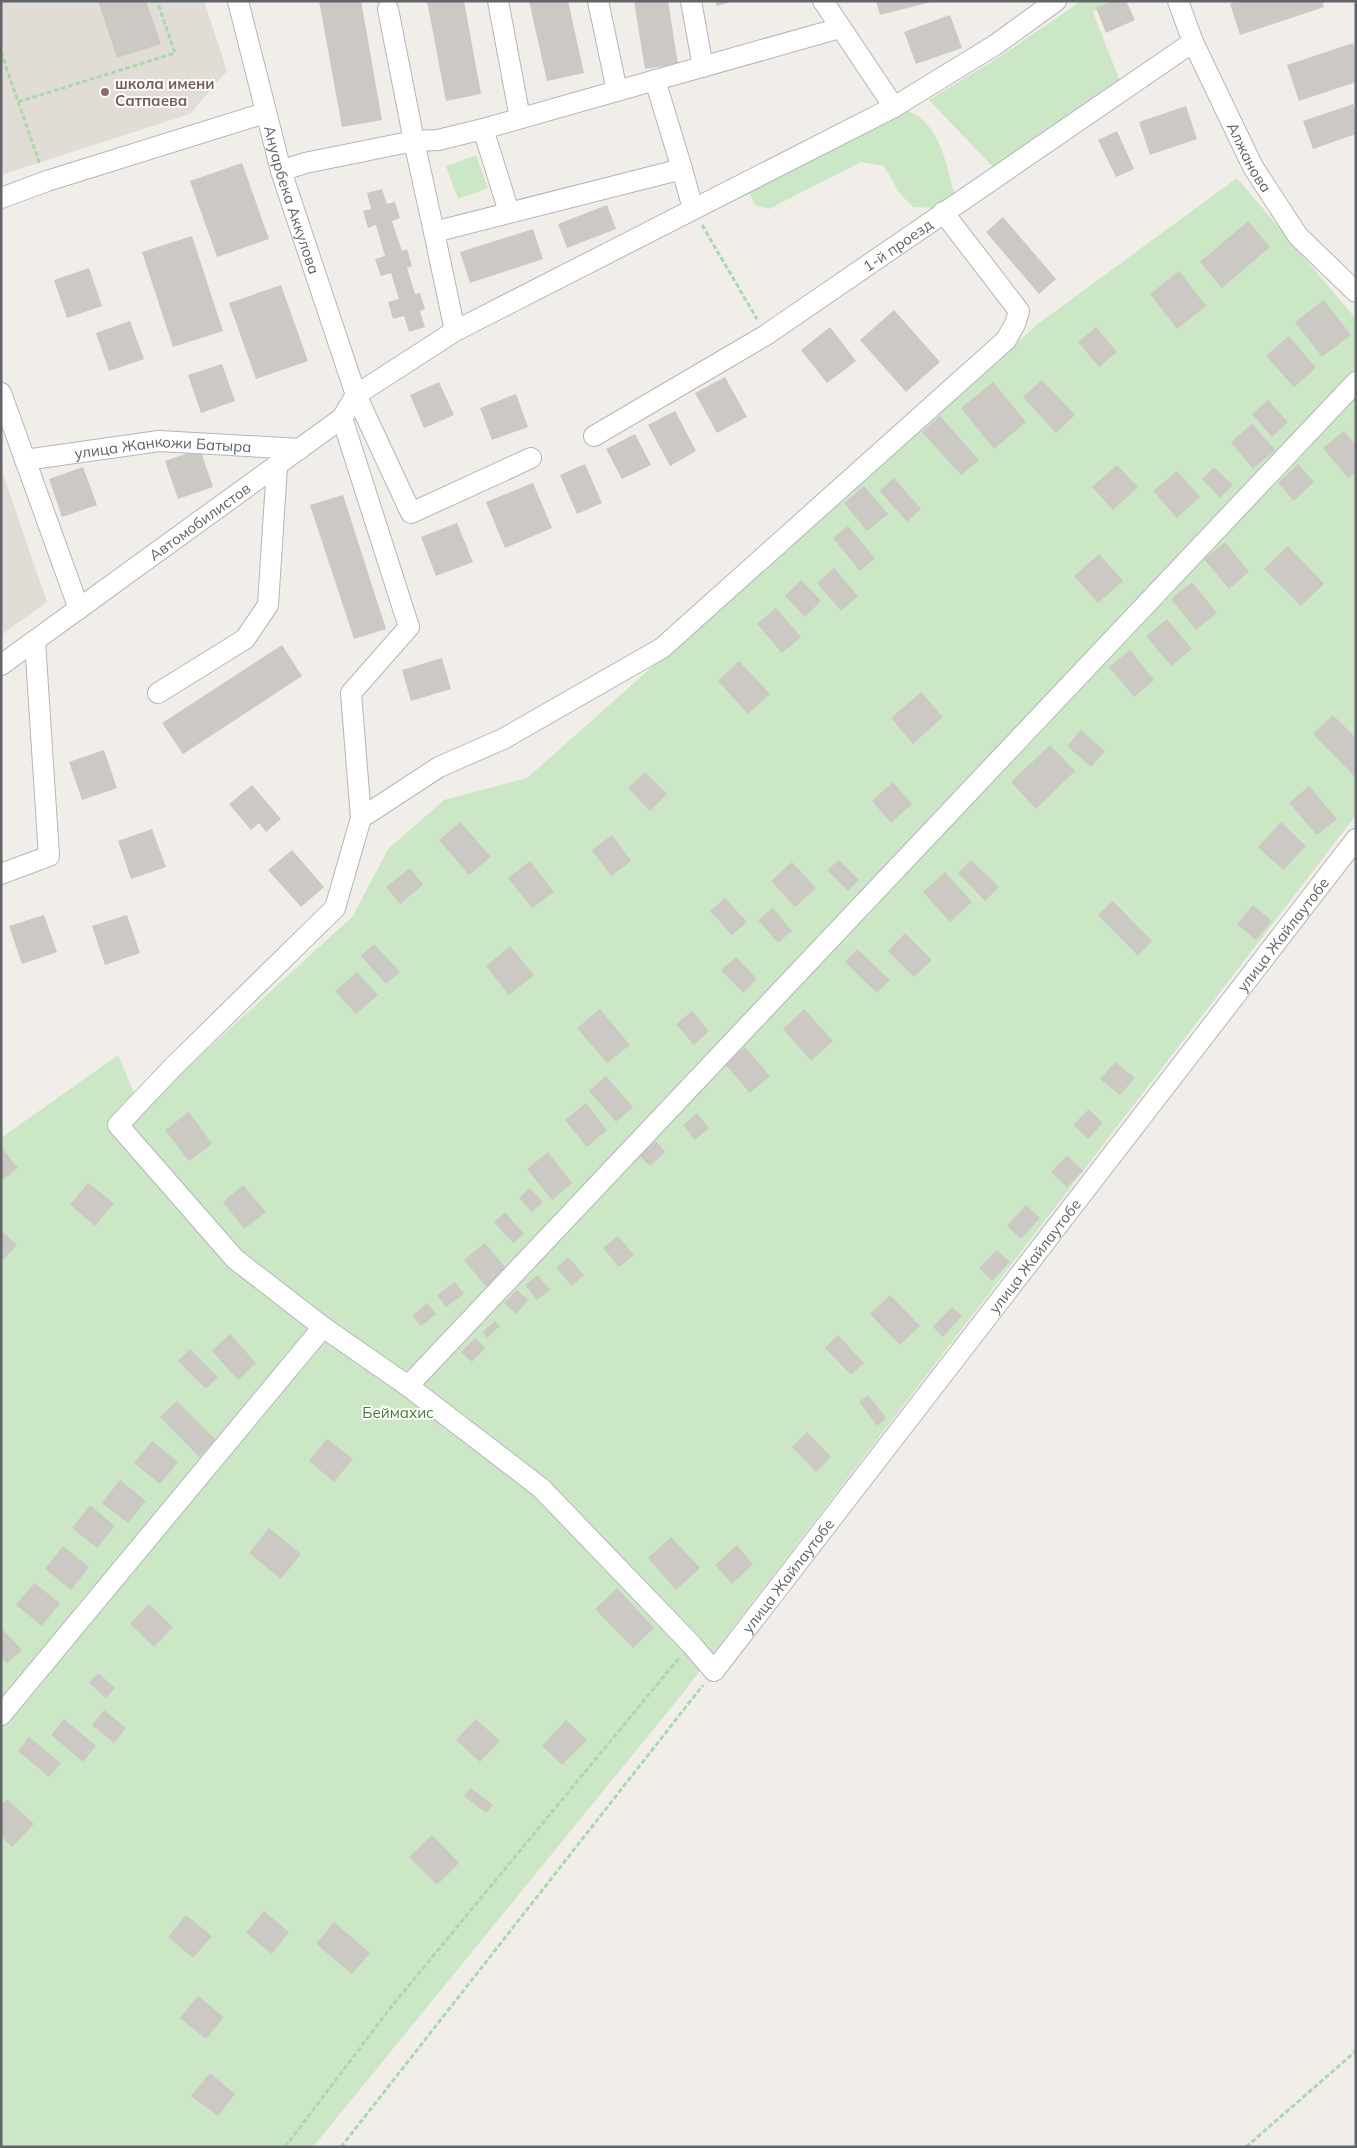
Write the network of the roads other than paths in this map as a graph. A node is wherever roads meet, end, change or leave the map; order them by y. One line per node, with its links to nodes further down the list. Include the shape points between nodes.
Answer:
1 (238, 1): 15 (street, Ануарбека Аккулова)
2 (498, 1): 16 (street)
3 (598, 1): 13 (street)
4 (691, 1): 11 (street)
5 (824, 1): 9 (street)
6 (1056, 1): 14 (street, via 995,45)
7 (1178, 1): 10 (street, Алжанова)
8 (388, 9): 18 (street)
9 (840, 28): 11 (street); 14 (street)
10 (1193, 42): 24 (street, 1-й проезд); 26 (street, Алжанова, via 1253,167 1298,236)
11 (704, 66): 12 (street)
12 (655, 80): 13 (street); 19 (street)
13 (617, 91): 16 (street)
14 (894, 107): 22 (street)
15 (265, 114): 20 (street, Ануарбека Аккулова); 21 (street)
16 (520, 118): 17 (street)
17 (483, 128): 18 (street, via 438,140); 23 (street)
18 (414, 141): 20 (street); 25 (street)
19 (682, 169): 22 (street); 23 (street)
20 (280, 170): 30 (street, Ануарбека Аккулова)
21 (1, 198)
22 (693, 209): 27 (street)
23 (509, 212): 25 (street)
24 (943, 212): 32 (street, 1-й проезд, via 766,335); 41 (street, via 1019,311 1006,340 662,648 503,739 439,767)
25 (434, 232): 27 (street)
26 (1356, 292)
27 (455, 331): 30 (street)
28 (1356, 382): 45 (street)
29 (1, 393): 35 (street)
30 (356, 395): 31 (street, Автомобилистов); 34 (street, Ануарбека Аккулова, via 411,513)
31 (342, 418): 33 (street, Автомобилистов); 41 (street, via 409,627 351,693)
32 (594, 436)
33 (300, 449): 35 (street, улица Жанкожи Батыра, via 159,441); 36 (street, Автомобилистов)
34 (530, 458)
35 (25, 460): 37 (street)
36 (276, 466): 37 (street, Автомобилистов); 40 (street, via 268,605 245,639)
37 (79, 609): 38 (street, Автомобилистов)
38 (35, 641): 39 (street, Автомобилистов); 43 (street, via 49,856)
39 (1, 666)
40 (158, 693)
41 (361, 818): 44 (street, via 335,908 118,1125 235,1259)
42 (1356, 839): 45 (street, улица Жайлаутобе, via 714,1671 541,1488)
43 (1, 874)
44 (324, 1326): 45 (street); 46 (street)
45 (408, 1386)
46 (1, 1715)

